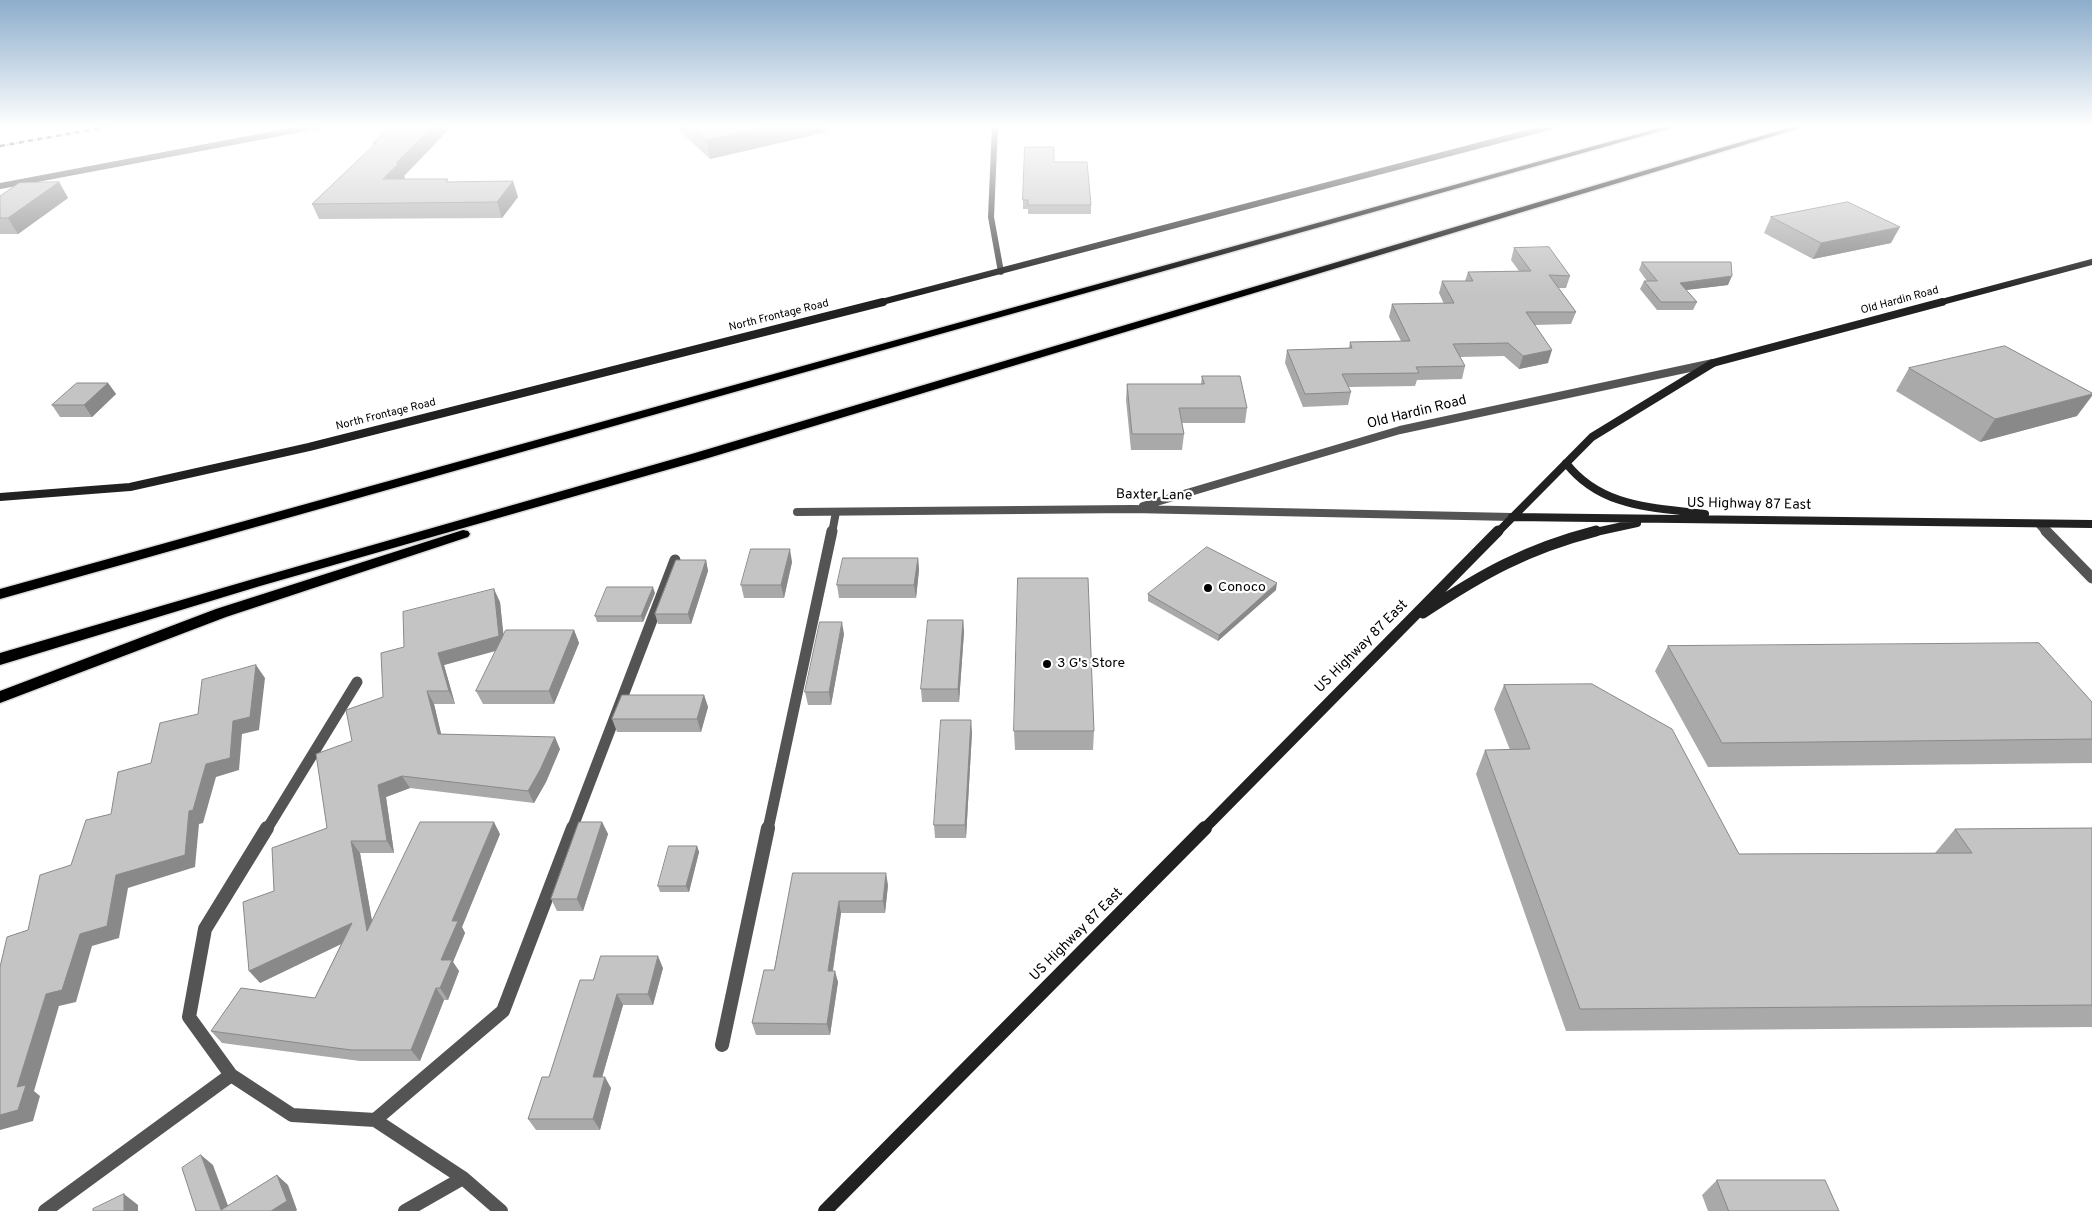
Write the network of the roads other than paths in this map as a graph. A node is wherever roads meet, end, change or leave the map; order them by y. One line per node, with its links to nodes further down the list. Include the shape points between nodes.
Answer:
1 (24, 182): 6 (street)
2 (993, 182): 8 (street, via 991,217)
3 (1343, 182): 8 (street, North Frontage Road)
4 (1476, 182): 21 (highway)
5 (1617, 182): 10 (highway)
6 (0, 186)
7 (2092, 262): 9 (street, Old Hardin Road)
8 (1001, 272): 12 (street, North Frontage Road, via 300,449 130,487)
9 (1713, 363): 11 (street, Old Hardin Road, via 1592,436); 13 (street, Old Hardin Road, via 1400,430)
10 (700, 456): 27 (highway); 29 (highway, via 221,613)
11 (1566, 463): 16 (street, Old Hardin Road); 18 (street, via 1580,481 1612,498)
12 (0, 497)
13 (1132, 509): 15 (street, Baxter Lane); 16 (street, Baxter Lane)
14 (796, 512): 15 (street, Baxter Lane)
15 (836, 512): 30 (street)
16 (1512, 517): 17 (street, US Highway 87 East); 26 (street, US Highway 87 East)
17 (1687, 519): 18 (street, US Highway 87 East); 26 (street, via 1614,527 1541,547 1483,574)
18 (1743, 520): 19 (street, US Highway 87 East)
19 (2039, 524): 20 (street, US Highway 87 East); 23 (street)
20 (2092, 524)
21 (157, 550): 24 (highway); 25 (highway)
22 (675, 560): 32 (street, via 502,1011)
23 (2092, 578)
24 (0, 590)
25 (0, 594)
26 (1405, 625): 37 (street, US Highway 87 East)
27 (0, 659)
28 (357, 682): 31 (street, via 205,929 189,1017)
29 (0, 698)
30 (722, 1045)
31 (231, 1075): 32 (street, via 292,1115); 34 (street)
32 (375, 1120): 33 (street)
33 (463, 1178): 35 (street); 36 (street)
34 (45, 1211)
35 (405, 1211)
36 (501, 1211)
37 (826, 1211)

